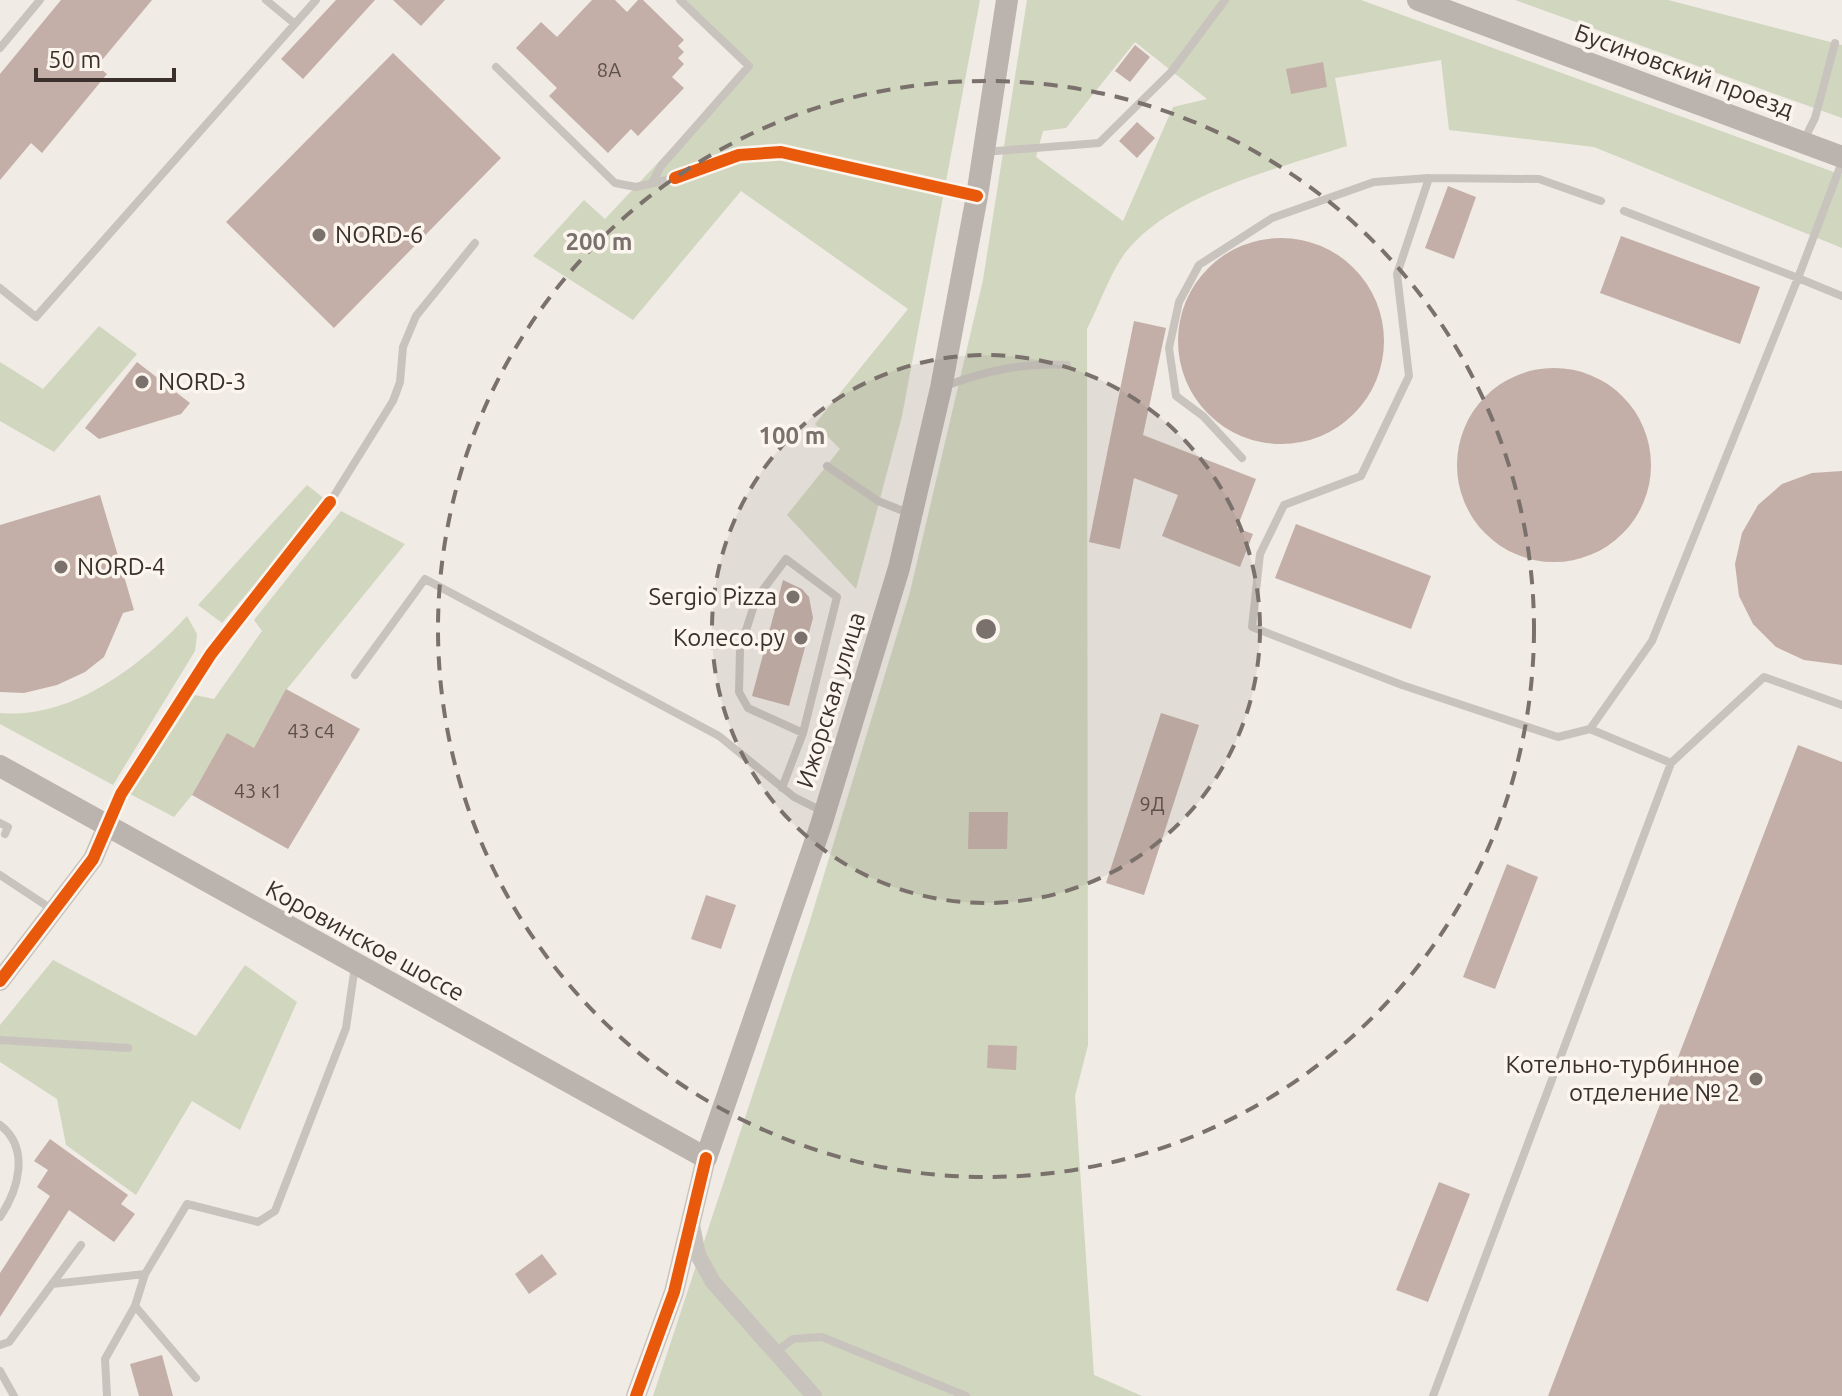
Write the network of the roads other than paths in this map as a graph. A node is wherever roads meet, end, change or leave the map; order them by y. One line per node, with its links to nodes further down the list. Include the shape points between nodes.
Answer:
1 (40, 0): 11 (lane)
2 (266, 0): 9 (lane)
3 (316, 0): 9 (lane)
4 (680, 0): 18 (lane, via 749,66)
5 (1007, 0): 14 (main road, Ижорская улица)
6 (1225, 0): 14 (lane, via 1172,71 1099,143)
7 (1418, 0): 8 (main road, Бусиновский проезд)
8 (1452, 7): 13 (main road, Бусиновский проезд)
9 (295, 24): 24 (lane, via 36,317)
10 (1835, 43): 13 (lane, via 1815,118)
11 (0, 48)
12 (496, 67): 18 (lane, via 615,183)
13 (1802, 142): 15 (main road, Бусиновский проезд)
14 (984, 152): 19 (main road, Ижорская улица)
15 (1842, 160): 23 (lane)
16 (675, 178): 18 (lane); 19 (street, via 739,155 781,152)
17 (1429, 178): 20 (lane, via 1539,179); 28 (lane, via 1374,182 1272,218 1199,265 1179,302 1169,348 1176,396); 34 (lane, via 1397,274 1409,376 1361,476 1284,505 1260,554 1252,627 1558,737)
18 (652, 183)
19 (977, 196): 27 (main road, Ижорская улица)
20 (1601, 201)
21 (1624, 211): 23 (lane)
22 (475, 243): 30 (lane, via 416,316 403,347 393,401)
23 (1798, 278): 25 (lane); 34 (lane, via 1652,641)
24 (0, 288)
25 (1842, 296)
26 (1067, 365): 27 (lane, via 1033,363 979,373)
27 (941, 388): 31 (main road, Ижорская улица)
28 (1242, 458)
29 (827, 466): 31 (lane, via 878,501)
30 (330, 502): 41 (street, via 211,654 121,794)
31 (911, 514): 39 (main road, Ижорская улица)
32 (355, 675): 38 (lane, via 425,579 719,736)
33 (1842, 705): 36 (lane, via 1764,677)
34 (1590, 729): 36 (lane)
35 (803, 733): 35 (lane, via 837,597 786,559 756,599 740,649 739,692 748,708); 38 (lane)
36 (1671, 763): 66 (lane)
37 (0, 766): 41 (main road, Коровинское шоссе)
38 (782, 788): 39 (lane)
39 (824, 813): 50 (main road, Ижорская улица)
40 (0, 823): 42 (lane, via 8,827)
41 (107, 826): 44 (street, via 93,859); 45 (main road, Коровинское шоссе)
42 (5, 834)
43 (0, 875): 44 (lane)
44 (54, 910): 46 (street)
45 (355, 965): 50 (main road, Коровинское шоссе); 54 (lane, via 346,1028 275,1211 258,1222 187,1204)
46 (0, 981)
47 (0, 1040): 48 (lane)
48 (128, 1048)
49 (0, 1125): 51 (lane, via 12,1135 20,1154 12,1194)
50 (706, 1158): 52 (street, Ижорская улица)
51 (0, 1217)
52 (692, 1225): 58 (street, via 698,1255 713,1282); 63 (street, Ижорская улица)
53 (81, 1245): 55 (lane)
54 (145, 1274): 55 (lane); 56 (lane)
55 (52, 1284): 57 (lane, via 9,1342)
56 (135, 1306): 60 (lane); 62 (lane, via 105,1359)
57 (0, 1345)
58 (777, 1351): 64 (street); 65 (lane, via 793,1339 822,1337)
59 (0, 1371): 61 (lane)
60 (196, 1378)
61 (14, 1396)
62 (107, 1396)
63 (636, 1396)
64 (814, 1396)
65 (966, 1396)
66 (1433, 1396)

